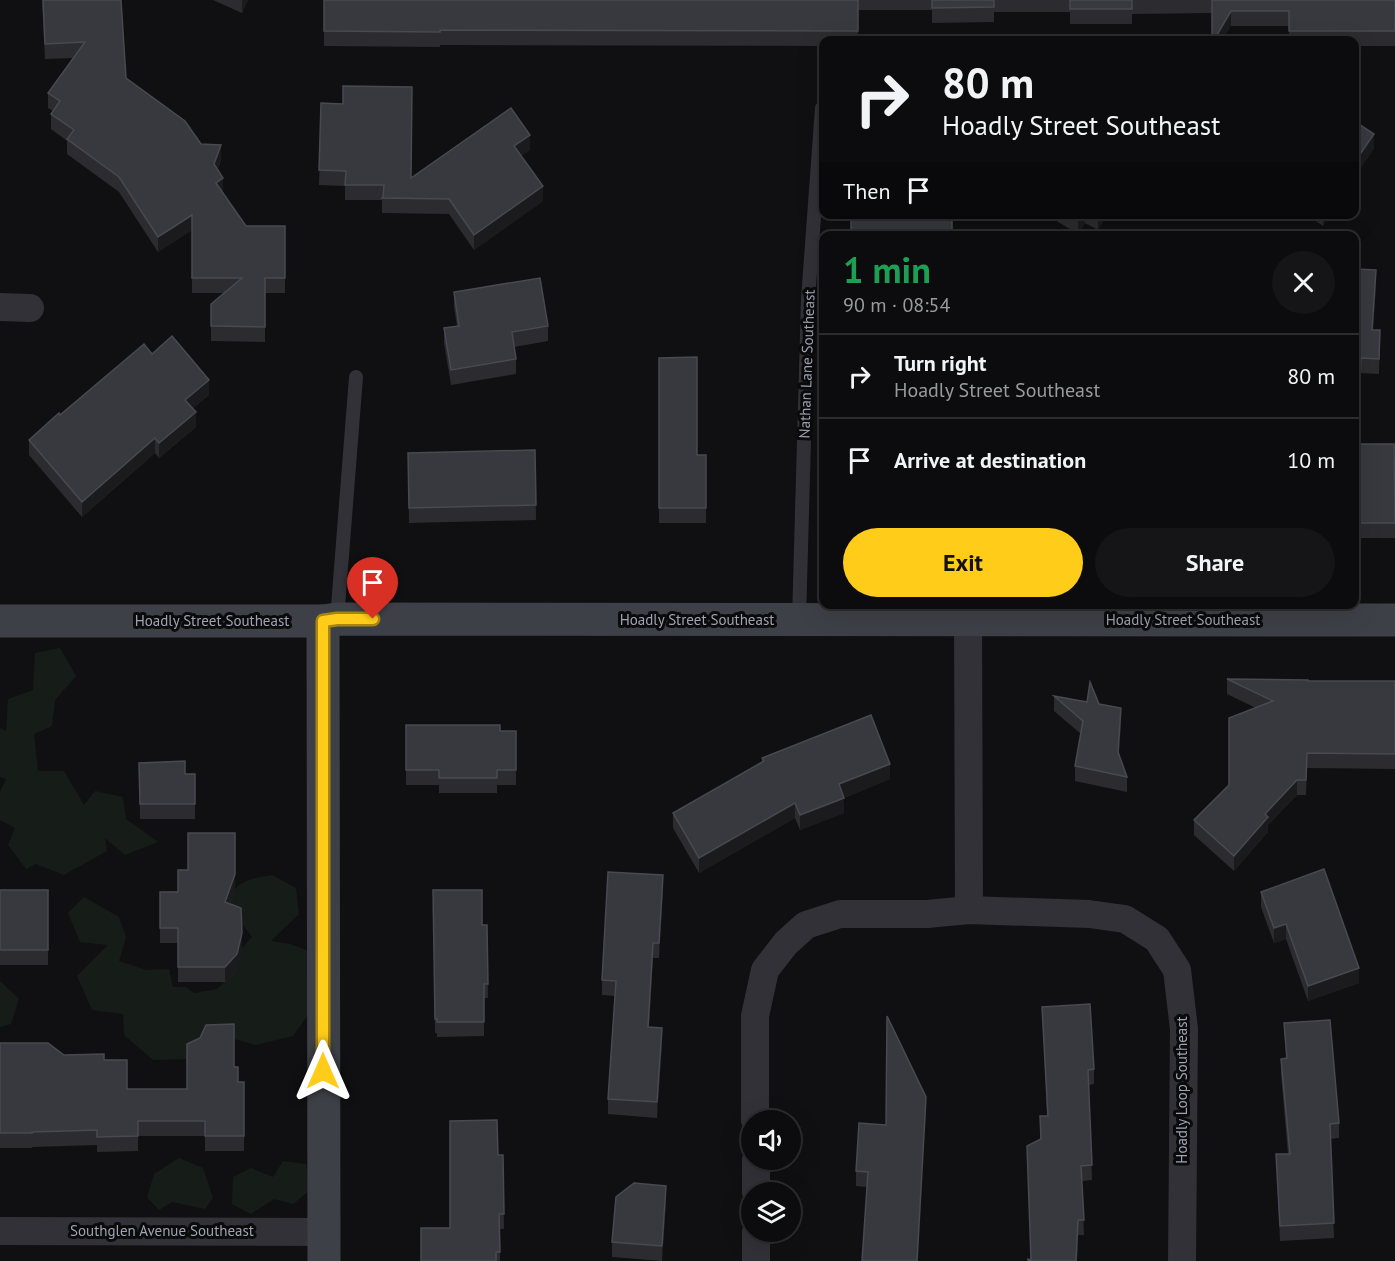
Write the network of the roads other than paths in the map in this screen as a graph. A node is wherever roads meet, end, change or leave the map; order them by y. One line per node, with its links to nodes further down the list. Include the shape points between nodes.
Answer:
1 (819, 149): 7 (lane, Nathan Lane Southeast, via 808,299)
2 (0, 308): 3 (street)
3 (30, 308)
4 (356, 377): 6 (lane)
5 (1203, 612): 8 (street, Hoadly Street Southeast); 9 (street, Hoadly Street Southeast)
6 (330, 620): 7 (street, Hoadly Street Southeast); 10 (street, Hoadly Street Southeast); 15 (street)
7 (799, 620): 8 (street, Hoadly Street Southeast)
8 (968, 620): 11 (street)
9 (1395, 620)
10 (0, 621)
11 (969, 910): 12 (street, Hoadly Loop Southeast, via 840,914 806,926 786,943 765,970 754,1016); 17 (street, Hoadly Loop Southeast, via 1125,919 1157,939 1177,970 1184,1029)
12 (755, 1110)
13 (0, 1231): 15 (street, Southglen Avenue Southeast)
14 (756, 1242): 16 (street)
15 (324, 1246)
16 (756, 1261)
17 (1182, 1261)

